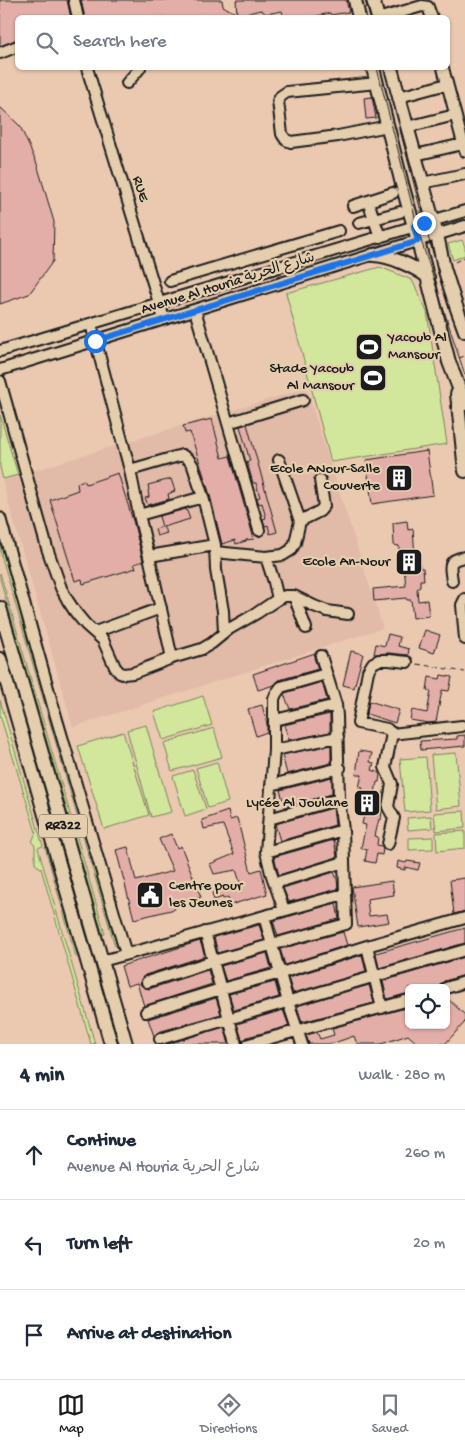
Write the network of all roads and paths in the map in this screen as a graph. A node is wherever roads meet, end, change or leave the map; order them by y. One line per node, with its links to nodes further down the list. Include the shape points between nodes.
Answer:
1 (74, 0): 4 (street)
2 (355, 0): 5 (main road)
3 (373, 0): 6 (main road)
4 (77, 15)
5 (358, 15)
6 (378, 15)
7 (390, 15): 8 (street, via 422,6 428,7)
8 (431, 15)
9 (15, 47): 10 (street)
10 (0, 53)
11 (88, 70): 48 (street, RUE)
12 (138, 70): 16 (street)
13 (374, 70): 17 (main road)
14 (392, 70): 19 (main road)
15 (444, 70): 18 (street)
16 (126, 83)
17 (377, 83): 21 (main road); 21 (street, via 287,92 278,101 282,134 291,142)
18 (447, 84): 19 (street); 20 (street)
19 (399, 97): 22 (main road)
20 (455, 115): 22 (street); 23 (street)
21 (388, 126): 35 (main road)
22 (407, 127): 24 (main road)
23 (464, 148): 24 (street)
24 (415, 155): 26 (main road)
25 (465, 174): 26 (street)
26 (422, 184): 33 (main road)
27 (393, 193): 28 (street)
28 (368, 201): 29 (street); 32 (street)
29 (353, 206)
30 (465, 211): 33 (street, Avenue Al Houria شارع الحرية)
31 (400, 212): 32 (street)
32 (374, 219): 34 (street); 39 (street)
33 (433, 221): 35 (street, Avenue Al Houria شارع الحرية); 38 (main road)
34 (359, 223)
35 (414, 226): 39 (street, Avenue Al Houria شارع الحرية); 40 (main road)
36 (465, 226): 38 (street, Avenue Al Houria شارع الحرية)
37 (339, 231): 44 (street)
38 (438, 235): 40 (street, Avenue Al Houria شارع الحرية); 52 (main road, via 444,268)
39 (380, 237): 47 (street, Avenue Al Houria شارع الحرية)
40 (418, 241): 41 (street, Avenue Al Houria شارع الحرية); 45 (main road)
41 (373, 255): 45 (main road, via 384,256); 49 (street, Avenue Al Houria شارع الحرية)
42 (465, 258): 43 (path)
43 (452, 263)
44 (186, 277): 46 (street); 47 (street)
45 (428, 277): 56 (main road)
46 (170, 281)
47 (191, 294): 48 (street, Avenue Al Houria شارع الحرية)
48 (159, 304): 50 (street, RUE); 51 (street, Avenue Al Houria شارع الحرية)
49 (196, 310): 50 (street, Avenue Al Houria شارع الحرية); 60 (street)
50 (164, 319): 53 (street, Avenue Al Houria شارع الحرية)
51 (91, 324): 53 (street); 54 (street, Avenue Al Houria شارع الحرية)
52 (465, 331)
53 (95, 341): 55 (street, Avenue Al Houria شارع الحرية); 62 (street)
54 (0, 351)
55 (0, 370)
56 (455, 377): 59 (main road); 63 (main road)
57 (0, 381): 82 (street, via 46,548 68,601)
58 (303, 400): 60 (street)
59 (465, 404)
60 (228, 423): 69 (street)
61 (279, 460): 68 (street)
62 (130, 470): 65 (street, via 182,455 193,466); 66 (street)
63 (465, 470)
64 (320, 480): 68 (street, via 324,506)
65 (203, 497): 66 (street); 70 (street)
66 (139, 515): 71 (street)
67 (0, 518): 114 (street)
68 (300, 521): 72 (street, via 291,550 283,555)
69 (259, 530)
70 (215, 548): 71 (street); 72 (street); 83 (street)
71 (149, 556): 79 (street)
72 (266, 557): 76 (street)
73 (465, 557): 74 (street, via 451,562)
74 (452, 581)
75 (294, 596): 76 (street); 80 (street, via 327,611); 81 (street)
76 (278, 599): 83 (street)
77 (465, 600): 84 (street, via 462,605)
78 (0, 608): 115 (main road, RR322)
79 (161, 608): 82 (street); 86 (street)
80 (348, 614)
81 (306, 628)
82 (94, 632): 86 (street, via 103,640 117,671 122,674)
83 (224, 633): 86 (street, via 202,649)
84 (465, 639)
85 (322, 656): 90 (street)
86 (172, 658)
87 (0, 660): 130 (main road, RR322)
88 (407, 662): 89 (path); 94 (street, via 379,660 368,671 358,723 388,729)
89 (465, 672)
90 (326, 674): 91 (street); 92 (street, via 281,687 274,699)
91 (336, 705): 92 (street); 95 (street)
92 (275, 720): 96 (street)
93 (462, 726): 94 (street)
94 (392, 734): 102 (street, via 385,767 392,784 388,807 394,818)
95 (338, 737): 96 (street); 97 (street)
96 (274, 750): 98 (street)
97 (340, 768): 98 (street); 99 (street)
98 (270, 785): 100 (street)
99 (339, 799): 100 (street); 101 (street)
100 (269, 818): 103 (street)
101 (343, 830): 103 (street); 104 (street)
102 (388, 844)
103 (266, 852): 105 (street)
104 (344, 862): 105 (street); 106 (street)
105 (275, 883): 107 (street)
106 (344, 894): 107 (street); 111 (street, via 344,925)
107 (284, 910): 108 (street)
108 (264, 916): 110 (street); 111 (street)
109 (465, 918): 112 (street)
110 (205, 932): 114 (street); 116 (street)
111 (272, 944): 116 (street); 117 (street)
112 (367, 946): 117 (street); 118 (street)
113 (465, 950): 118 (street)
114 (126, 954): 115 (street)
115 (102, 961): 131 (main road, RR322)
116 (213, 961): 119 (street); 122 (street)
117 (281, 974): 122 (street); 124 (street)
118 (374, 977): 124 (street); 125 (street)
119 (147, 982)
120 (465, 982): 121 (street)
121 (450, 987)
122 (221, 989): 126 (street); 127 (street)
123 (405, 1001): 125 (street)
124 (288, 1002): 127 (street); 128 (street)
125 (382, 1008): 128 (street)
126 (146, 1012)
127 (228, 1019): 129 (street); 132 (street)
128 (298, 1031): 133 (street); 134 (street)
129 (160, 1039)
130 (112, 1044)
131 (126, 1044)
132 (236, 1044)
133 (249, 1044)
134 (302, 1044)

